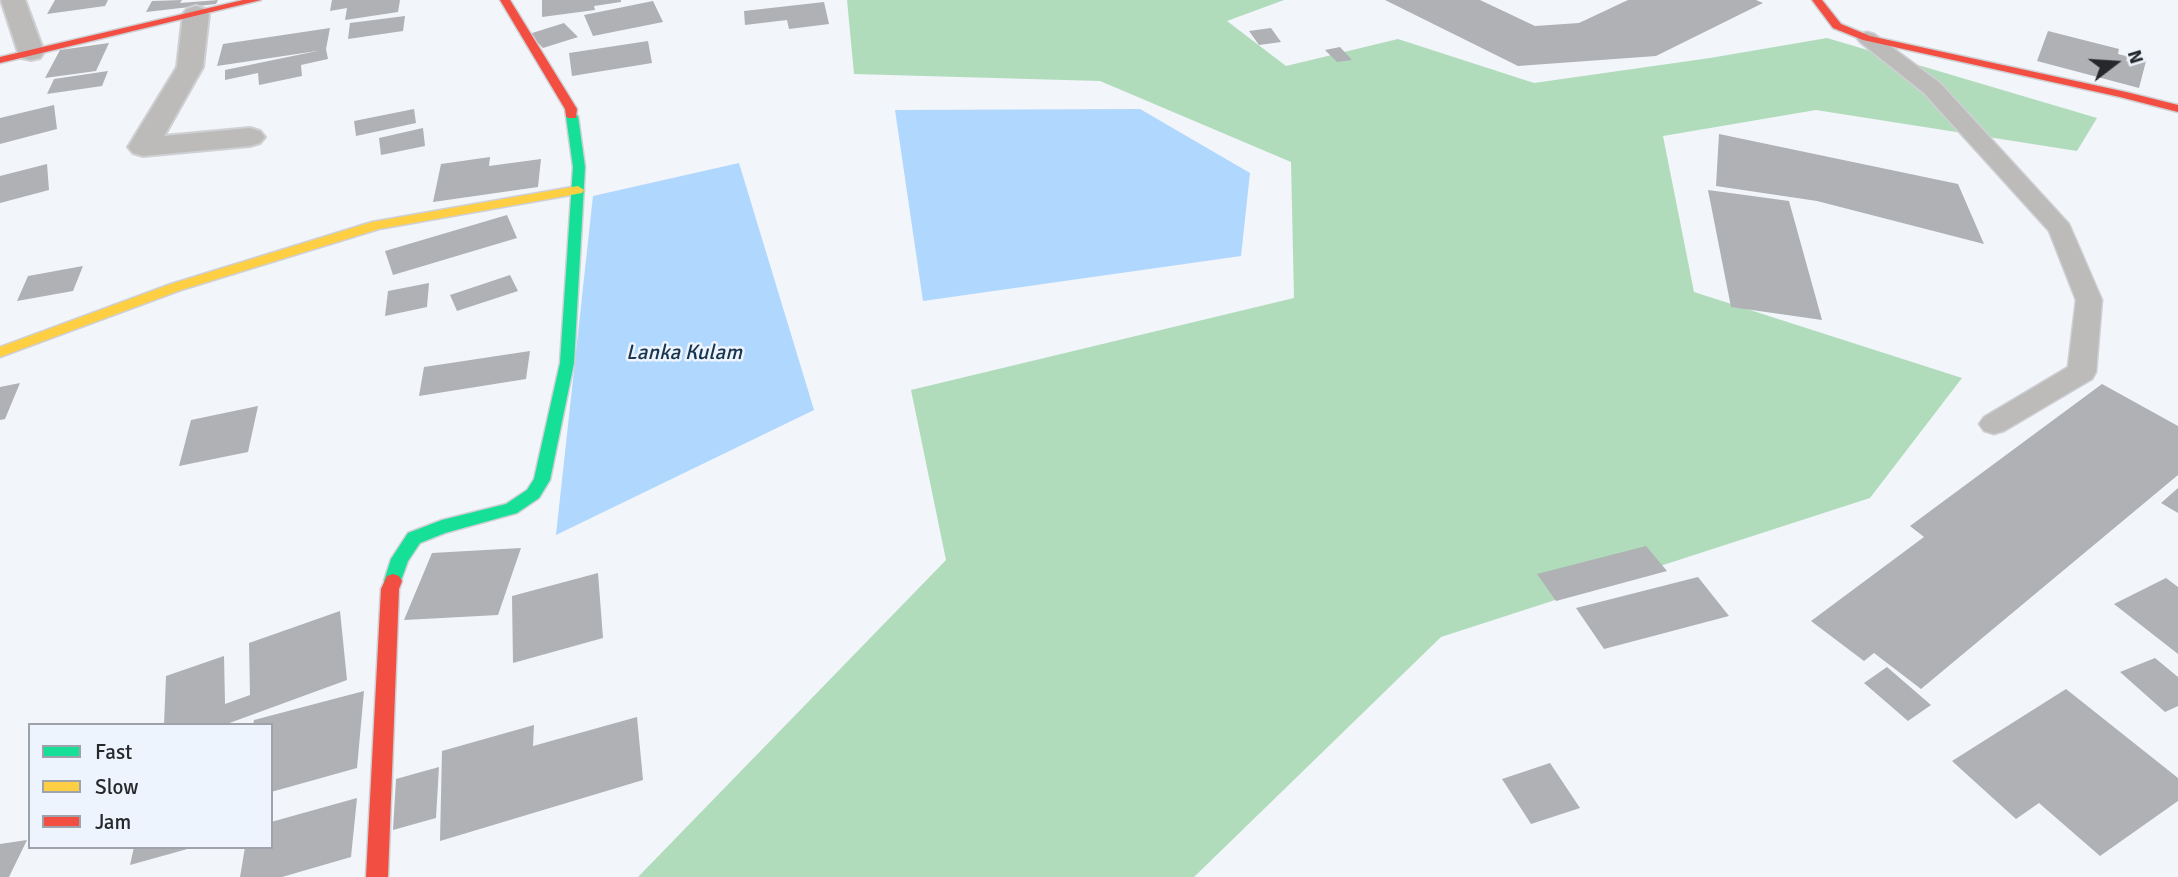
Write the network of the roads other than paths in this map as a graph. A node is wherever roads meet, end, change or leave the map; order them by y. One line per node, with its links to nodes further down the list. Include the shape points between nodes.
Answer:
1 (13, 0): 7 (street)
2 (253, 0): 5 (street)
3 (505, 0): 11 (street, via 571,108)
4 (1817, 0): 6 (street, via 1838,26)
5 (196, 14): 7 (street); 10 (street, via 190,67 143,147)
6 (1867, 38): 9 (street); 13 (lane, via 1932,88 2060,229 2089,300 2082,372)
7 (30, 52): 8 (street)
8 (0, 60)
9 (2178, 109)
10 (250, 137)
11 (578, 190): 12 (street, via 377,225 176,287); 14 (street, via 567,363 542,480 533,494 511,509 414,538 400,559 390,589)
12 (0, 352)
13 (1994, 424)
14 (377, 877)

